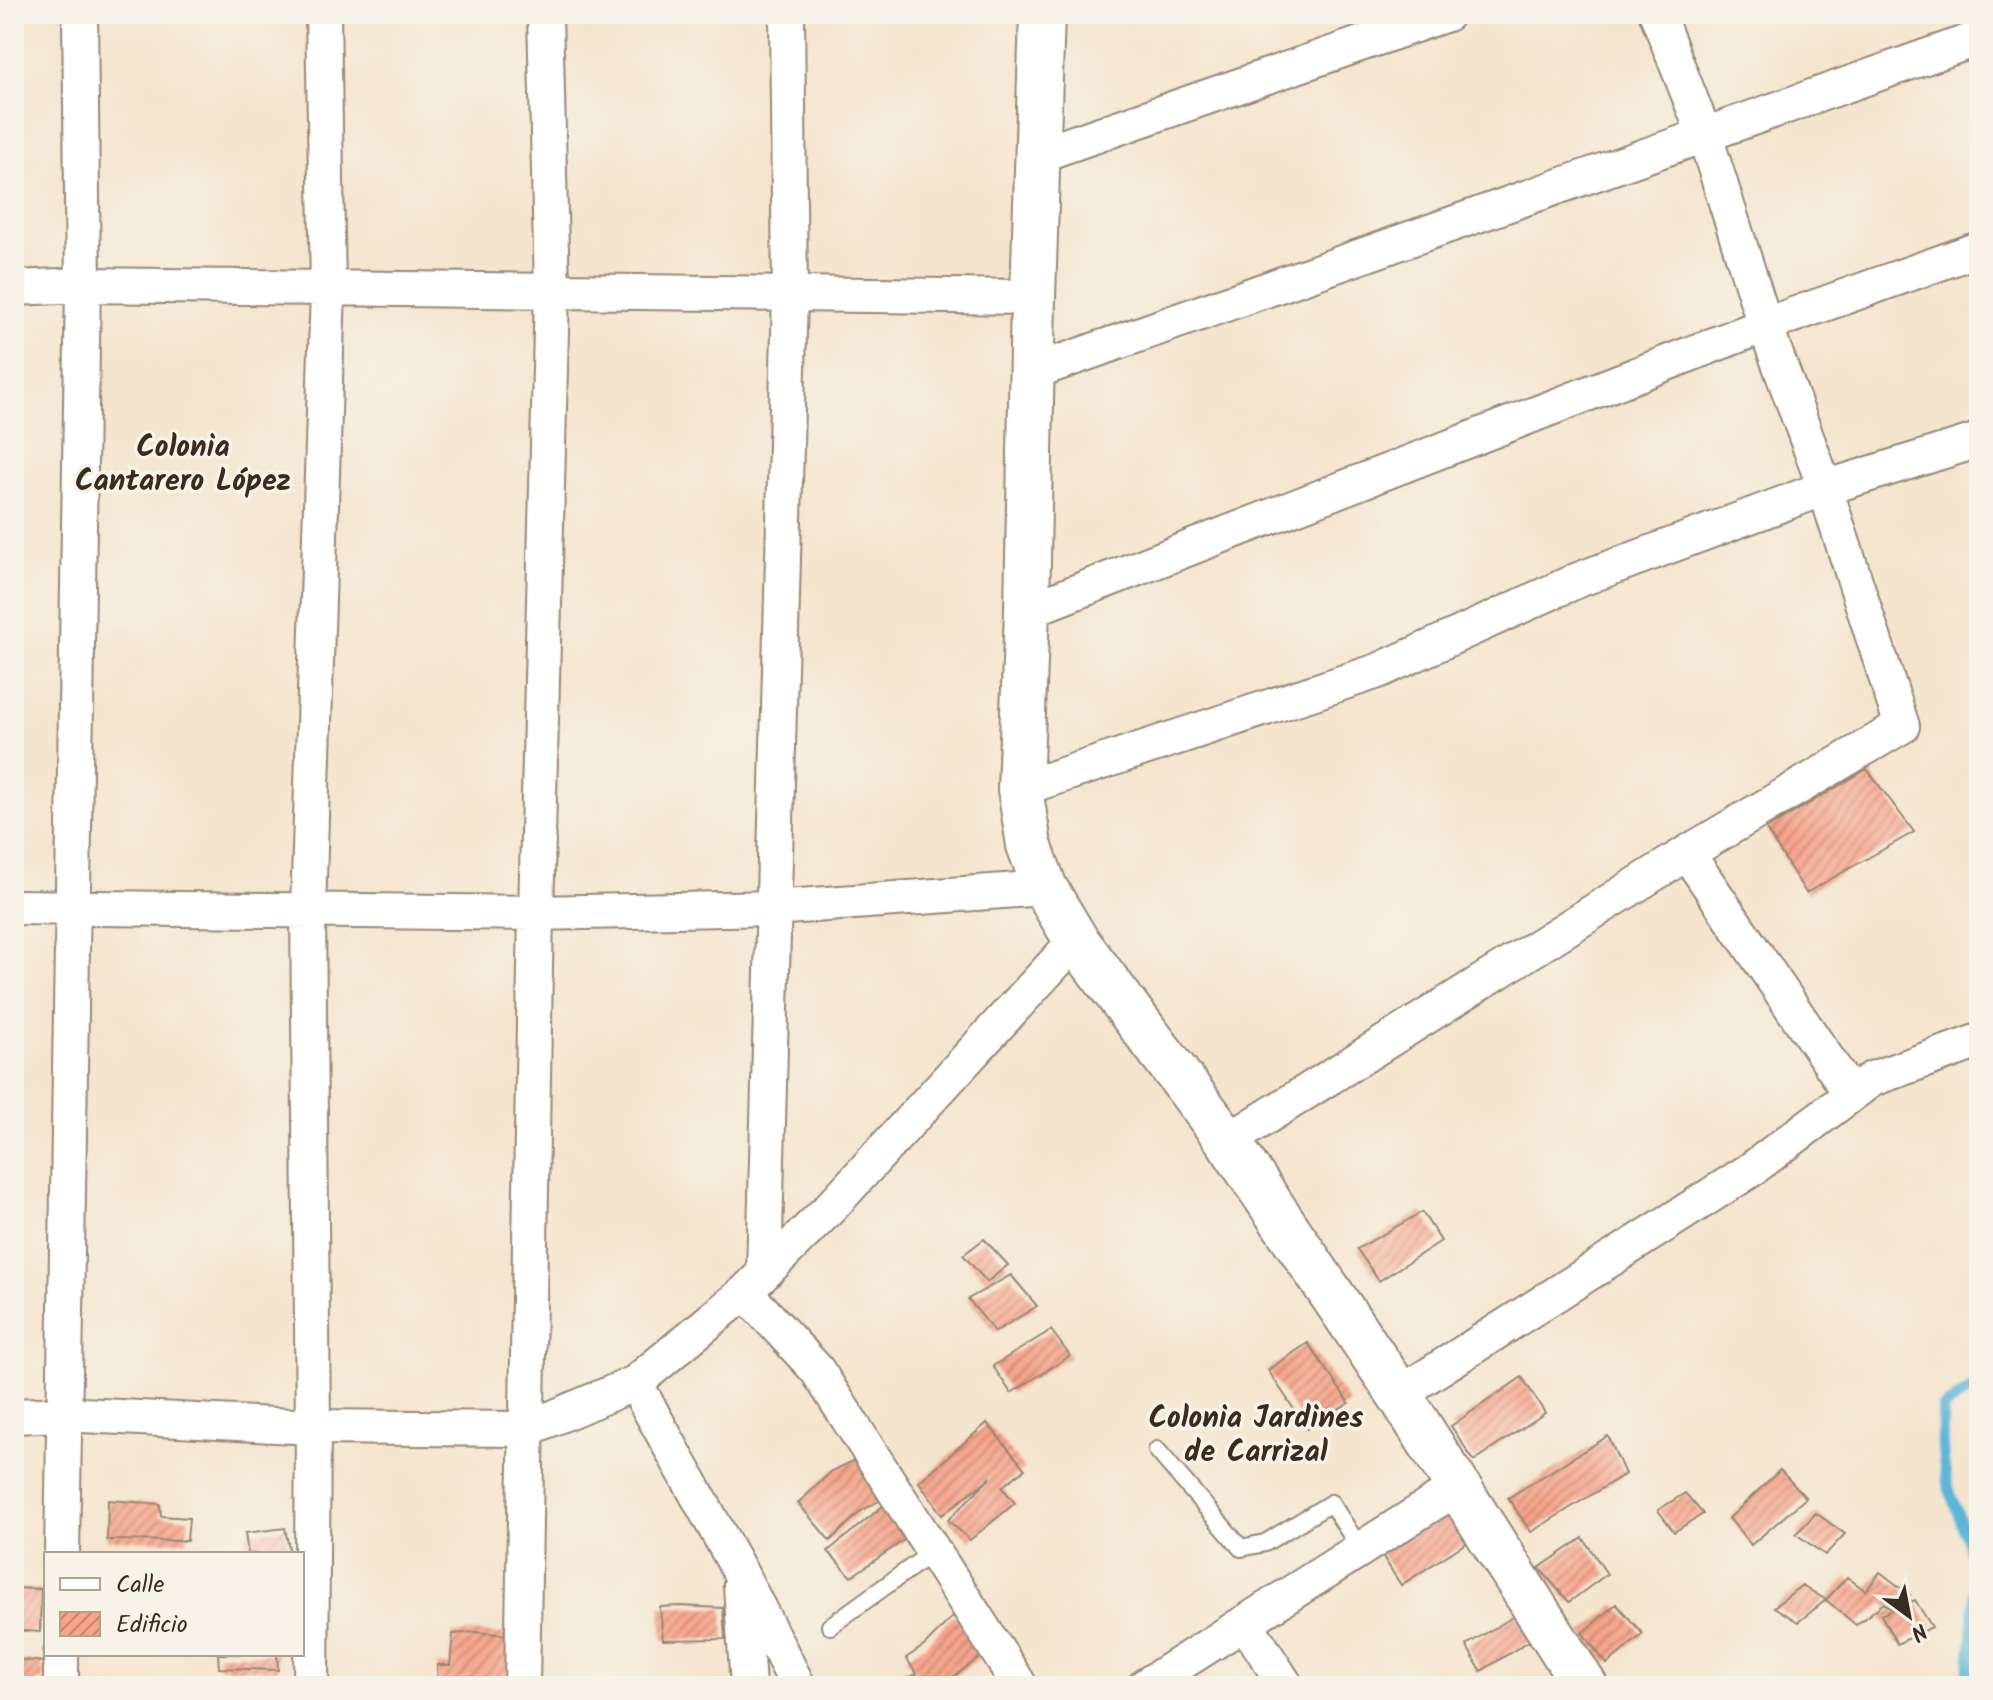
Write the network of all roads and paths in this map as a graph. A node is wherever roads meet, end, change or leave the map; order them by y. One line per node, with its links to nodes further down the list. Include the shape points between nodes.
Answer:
1 (80, 14): 12 (street)
2 (323, 14): 14 (street)
3 (545, 14): 15 (street)
4 (787, 14): 16 (street)
5 (1042, 14): 10 (street)
6 (1447, 14): 10 (street)
7 (1657, 14): 9 (street)
8 (1979, 38): 9 (street)
9 (1705, 136): 18 (street); 19 (street)
10 (1039, 155): 17 (street)
11 (1979, 249): 18 (street)
12 (83, 285): 13 (street); 14 (street); 26 (street)
13 (14, 288)
14 (328, 288): 15 (street); 29 (street)
15 (552, 291): 16 (street); 30 (street)
16 (790, 294): 17 (street); 28 (street)
17 (1033, 297): 19 (street)
18 (1765, 325): 21 (street); 22 (street)
19 (1033, 372): 22 (street)
20 (1979, 440): 21 (street)
21 (1825, 488): 23 (street, via 1578,580 1378,671); 24 (street, via 1902,726)
22 (1027, 611): 23 (street)
23 (1020, 789): 25 (street, via 1029,845)
24 (1687, 853): 33 (street); 34 (street)
25 (1045, 888): 28 (street); 31 (street)
26 (72, 906): 27 (street); 29 (street); 38 (street)
27 (14, 907)
28 (773, 908): 30 (street); 35 (street)
29 (308, 911): 30 (street); 40 (street)
30 (536, 913): 41 (street)
31 (1076, 940): 34 (street); 35 (street)
32 (1979, 1040): 33 (street, via 1872,1079)
33 (1851, 1094): 37 (street, via 1749,1171)
34 (1228, 1141): 37 (street)
35 (755, 1283): 36 (street); 45 (street)
36 (635, 1383): 41 (street); 47 (street)
37 (1399, 1394): 43 (street)
38 (63, 1414): 39 (street); 40 (street); 46 (street)
39 (14, 1416)
40 (313, 1427): 41 (street); 53 (street)
41 (527, 1429): 54 (street)
42 (1157, 1450): 44 (lane, via 1241,1548 1265,1543 1331,1503)
43 (1457, 1488): 44 (street); 59 (street)
44 (1361, 1550): 48 (street)
45 (934, 1551): 49 (lane); 51 (street)
46 (62, 1552)
47 (740, 1572): 55 (street); 56 (street)
48 (1246, 1624): 57 (street); 58 (street)
49 (830, 1626)
50 (61, 1656): 52 (street)
51 (1010, 1682)
52 (61, 1686)
53 (311, 1686)
54 (522, 1686)
55 (748, 1686)
56 (798, 1686)
57 (1145, 1686)
58 (1286, 1686)
59 (1585, 1686)

